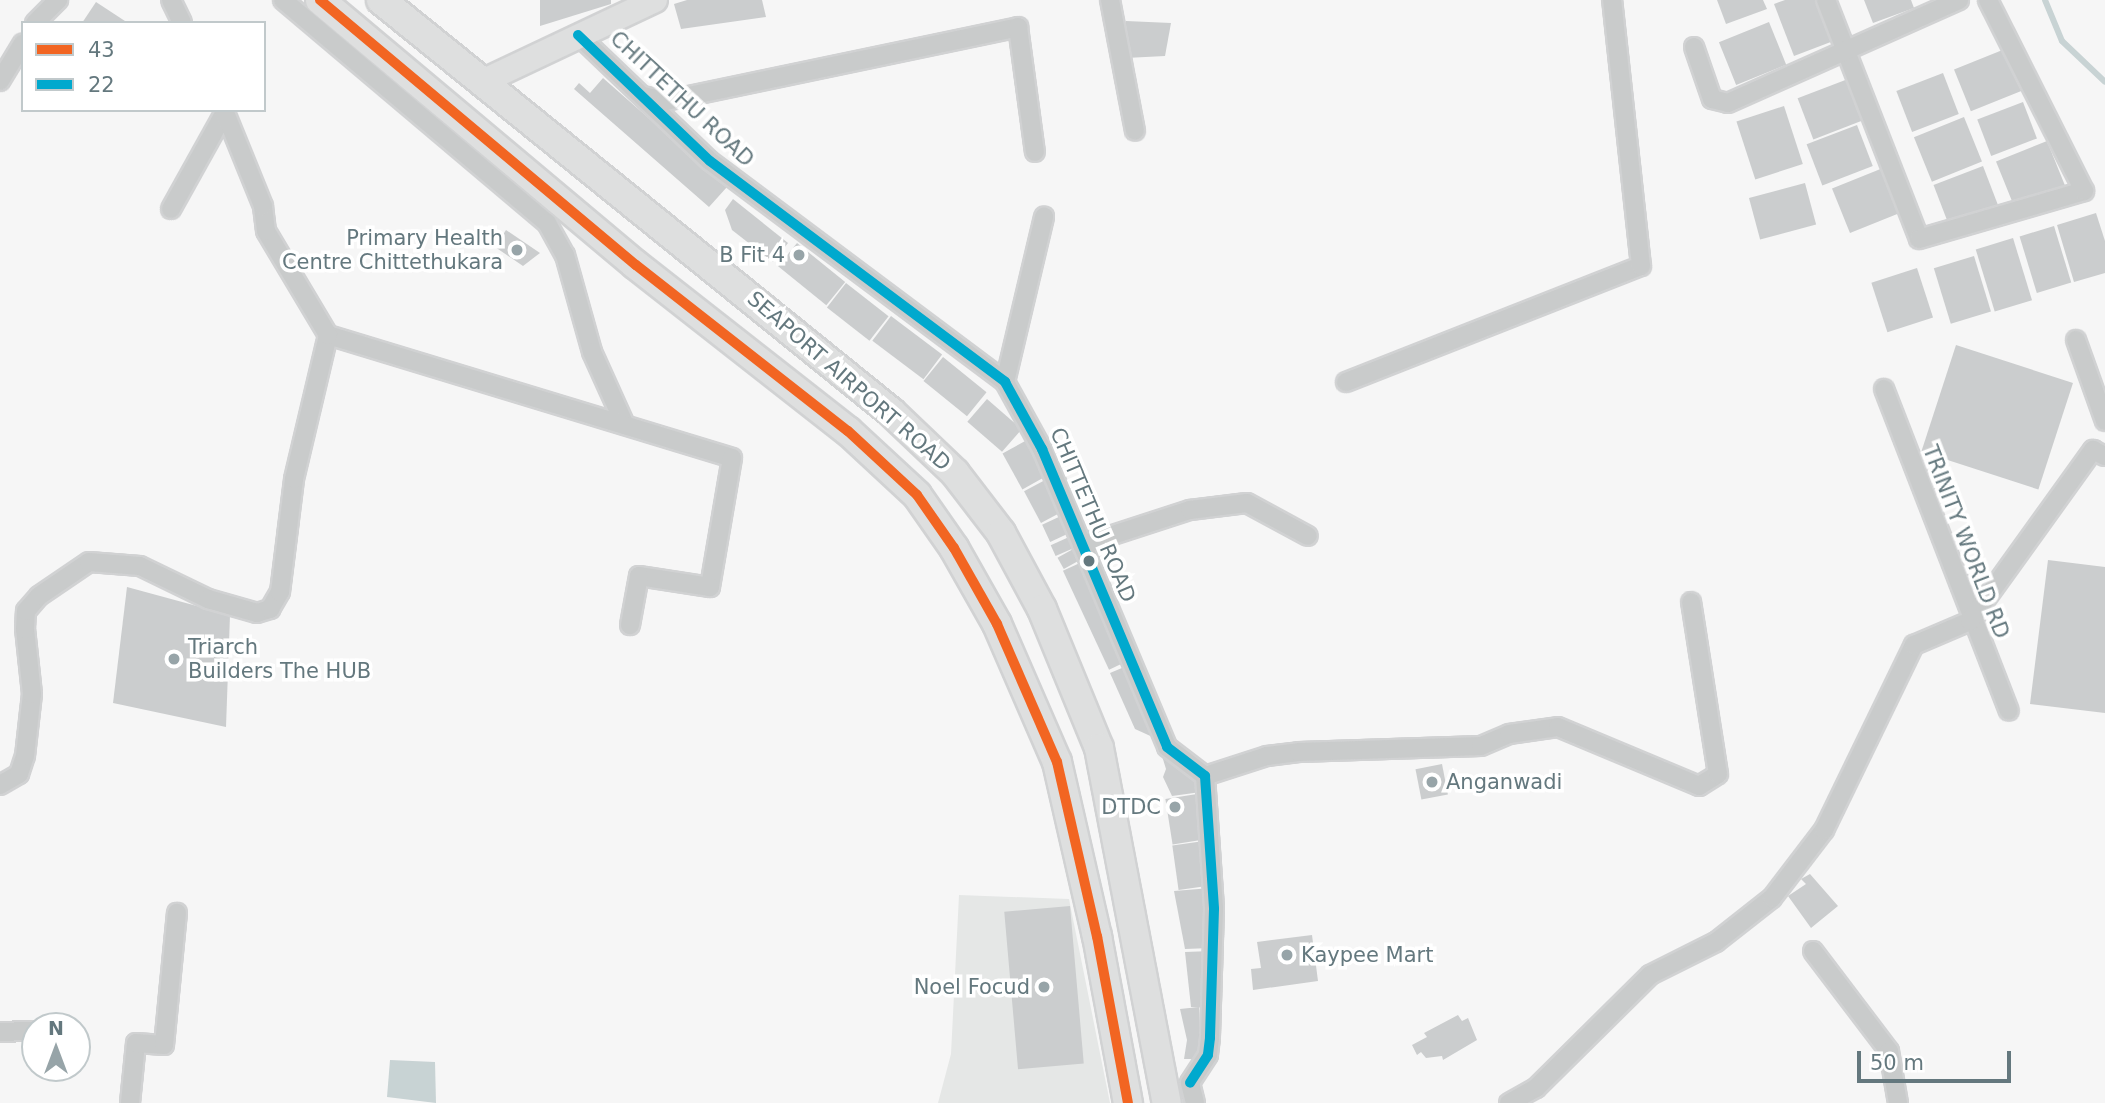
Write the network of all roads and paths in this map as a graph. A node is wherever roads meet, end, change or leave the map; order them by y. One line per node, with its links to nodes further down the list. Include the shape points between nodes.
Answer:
1 (58, 0): 12 (street)
2 (171, 0): 13 (street)
3 (283, 0): 33 (street, via 355,66 547,223 565,255 592,352)
4 (320, 0): 48 (main road, via 636,265 848,431 917,495 954,548 997,624 1056,762)
5 (381, 0): 19 (main road, SEAPORT AIRPORT ROAD)
6 (655, 0): 14 (street)
7 (1110, 0): 23 (street)
8 (1612, 0): 30 (street, via 1641,266)
9 (1826, 0): 17 (street)
10 (1959, 0): 17 (street)
11 (1988, 0): 17 (street, via 2084,191 1919,239)
12 (37, 21)
13 (181, 21)
14 (578, 35): 19 (street); 20 (street, CHITTETHU ROAD)
15 (21, 46): 18 (street)
16 (1694, 47): 17 (street, via 1712,99 1719,103)
17 (1846, 51)
18 (0, 81)
19 (484, 81): 47 (main road, SEAPORT AIRPORT ROAD, via 891,412 955,472 1001,533 1042,609 1100,748)
20 (643, 96): 24 (street, via 666,101 1018,27); 29 (street, CHITTETHU ROAD, via 720,169)
21 (223, 112): 25 (street)
22 (224, 112): 27 (street, via 262,206 266,231)
23 (1135, 131)
24 (1035, 152)
25 (171, 209)
26 (1044, 217): 29 (street)
27 (328, 335): 33 (street); 42 (street, via 294,479 280,592 270,609 257,613 208,599 140,566 89,562 39,596 26,611 32,694 25,756 19,774)
28 (2076, 340): 32 (street)
29 (1006, 382): 36 (street, CHITTETHU ROAD, via 1042,449)
30 (1346, 382)
31 (1884, 389): 38 (street, TRINITY WORLD RD)
32 (2105, 421)
33 (625, 425): 39 (street, via 733,461 710,587 639,576)
34 (2105, 456): 38 (street, via 2092,450)
35 (1308, 536): 36 (street, via 1247,503 1190,510)
36 (1082, 545): 41 (street, CHITTETHU ROAD, via 1167,747)
37 (1691, 602): 41 (street, via 1718,774 1699,786 1559,727 1509,734 1481,746 1267,756)
38 (1970, 621): 40 (street, TRINITY WORLD RD); 50 (street, via 1914,645 1824,830 1772,898 1716,942 1650,975 1536,1088)
39 (630, 625)
40 (2009, 711)
41 (1205, 776): 47 (street, via 1214,909 1210,1038 1208,1055)
42 (0, 785)
43 (177, 913): 49 (street, via 164,1045 136,1043)
44 (1813, 951): 51 (street, via 1889,1051)
45 (21, 1031): 46 (street)
46 (0, 1032)
47 (1179, 1094): 48 (main road)
48 (1127, 1097)
49 (130, 1103)
50 (1509, 1103)
51 (1898, 1103)

